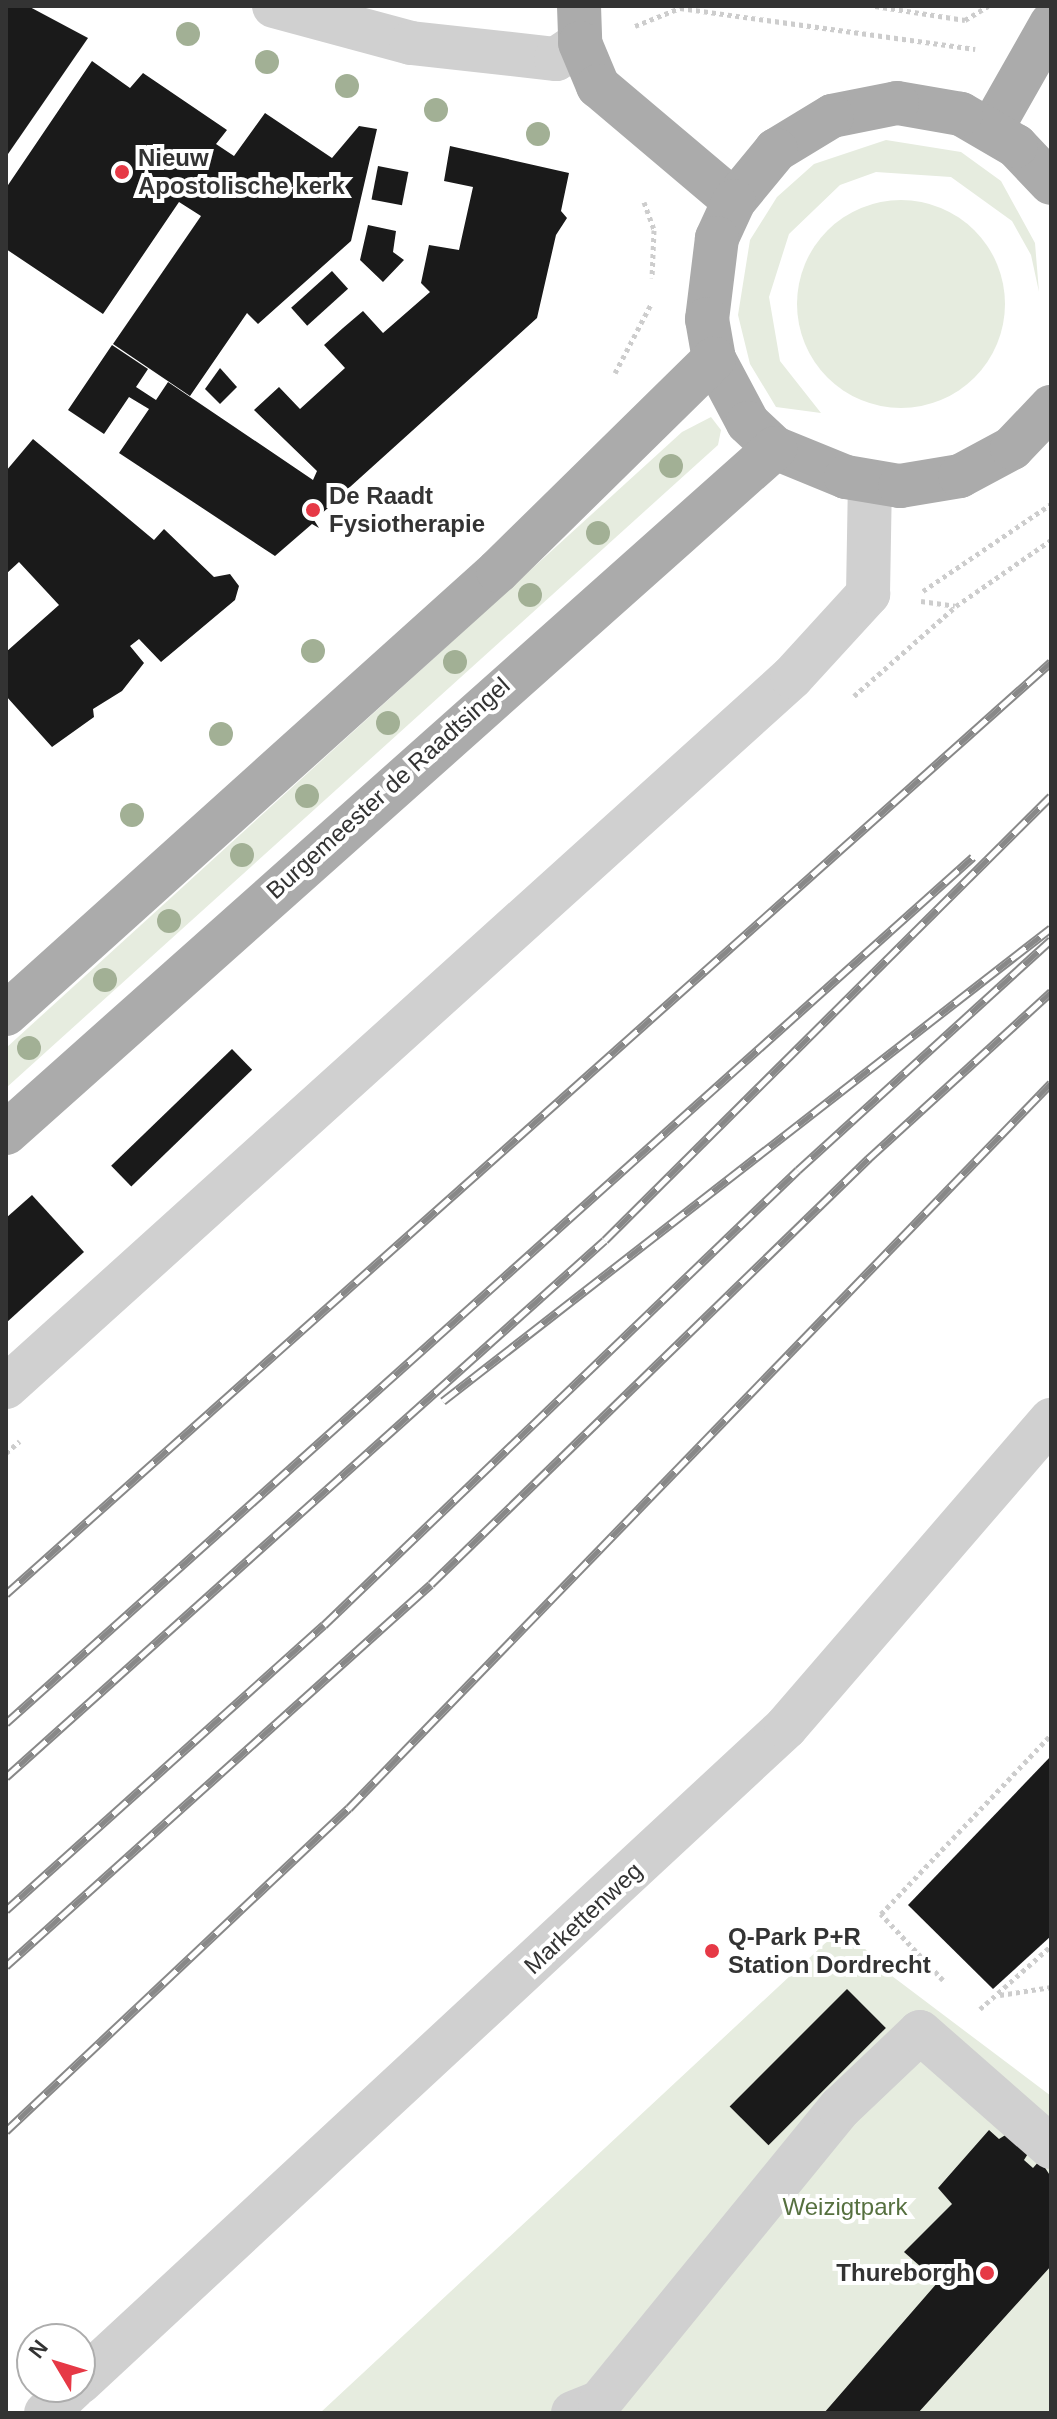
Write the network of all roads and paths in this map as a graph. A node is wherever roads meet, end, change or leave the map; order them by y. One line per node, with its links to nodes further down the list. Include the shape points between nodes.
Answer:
1 (274, 6): 5 (street, via 411,43 556,59)
2 (875, 6): 3 (path, via 965,20)
3 (988, 6)
4 (680, 8): 6 (path)
5 (580, 25): 10 (main road, via 598,86)
6 (1041, 40): 7 (main road)
7 (992, 128): 8 (main road); 10 (main road, via 929,105 897,103 832,116 776,150)
8 (1051, 183)
9 (641, 190): 12 (path, via 654,230 651,302)
10 (734, 201): 11 (main road, via 708,277)
11 (714, 359): 14 (main road, via 748,423); 18 (main road, via 498,571)
12 (606, 385)
13 (1051, 407): 15 (main road, via 1012,448 960,476)
14 (775, 448): 15 (main road); 19 (main road, Burgemeester de Raadtsingel)
15 (870, 483): 20 (street, via 868,594 792,677)
16 (1051, 504): 17 (path)
17 (909, 599)
18 (6, 1014)
19 (6, 1133)
20 (6, 1387)
21 (1051, 1420): 29 (street, Markettenweg, via 786,1727)
22 (1051, 1735): 27 (path, via 881,1914 954,1991)
23 (1051, 1946): 25 (path)
24 (1051, 1987): 25 (path)
25 (999, 1996): 26 (path)
26 (990, 2005)
27 (920, 2032): 28 (street); 30 (street, via 840,2108 600,2402)
28 (1051, 2147)
29 (96, 2367)
30 (573, 2413)

